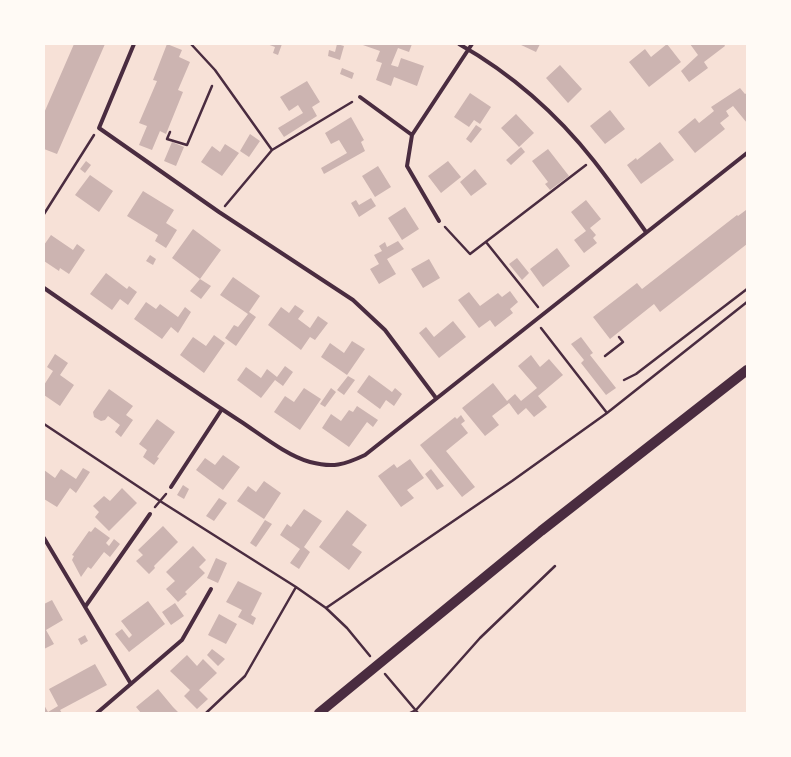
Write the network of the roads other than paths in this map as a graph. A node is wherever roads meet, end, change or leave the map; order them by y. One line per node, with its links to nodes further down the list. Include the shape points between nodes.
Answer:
1 (134, 44): 12 (street, via 99,128 219,212 352,300 385,330)
2 (459, 44): 4 (street)
3 (472, 44): 4 (street)
4 (469, 50): 6 (street); 9 (street, via 497,67 523,88 562,126 593,160)
5 (360, 97): 6 (street)
6 (412, 135): 8 (street, via 407,166)
7 (747, 153): 9 (street)
8 (439, 221)
9 (646, 232): 12 (street)
10 (44, 288): 13 (street)
11 (747, 370): 21 (main road, via 541,531)
12 (436, 398): 13 (street, via 365,455 345,465 309,462)
13 (222, 410): 14 (street)
14 (171, 487)
15 (150, 514): 18 (street)
16 (44, 538): 18 (street)
17 (211, 589): 19 (street, via 182,640)
18 (85, 607): 19 (street)
19 (131, 684): 20 (street)
20 (98, 713)
21 (319, 713)

